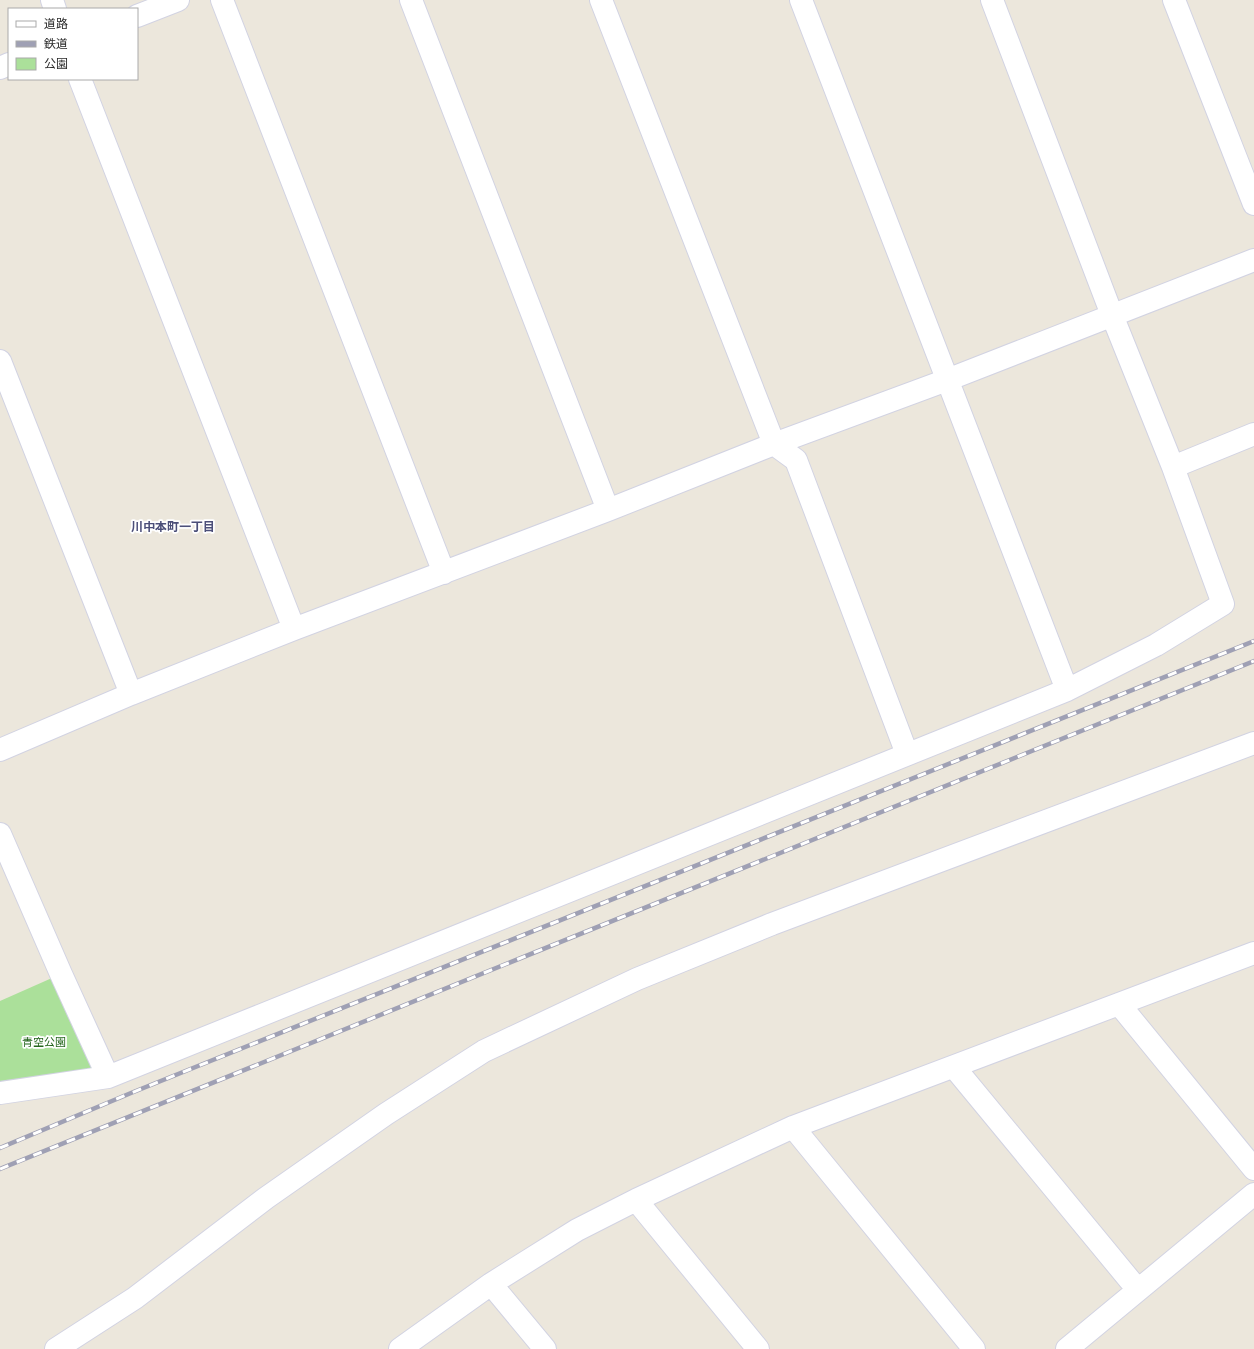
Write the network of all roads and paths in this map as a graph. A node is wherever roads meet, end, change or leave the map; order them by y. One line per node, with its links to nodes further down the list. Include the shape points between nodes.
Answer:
1 (178, 0): 8 (street)
2 (222, 0): 19 (street)
3 (411, 0): 18 (street)
4 (601, 0): 16 (street)
5 (801, 0): 14 (street)
6 (992, 0): 12 (street)
7 (1174, 0): 10 (street)
8 (138, 16)
9 (80, 80): 20 (street)
10 (1254, 204)
11 (1254, 260): 12 (street)
12 (1112, 315): 14 (street); 17 (street)
13 (0, 361): 22 (street)
14 (947, 380): 16 (street); 21 (street)
15 (1254, 434): 17 (street)
16 (774, 444): 18 (street); 25 (street, via 796,460)
17 (1173, 467): 21 (street, via 1223,604 1156,645)
18 (608, 510): 19 (street)
19 (444, 573): 20 (street)
20 (294, 629): 22 (street)
21 (1067, 690): 25 (street)
22 (131, 694): 24 (street)
23 (1254, 743): 38 (street, via 772,924 637,979 484,1051 386,1114 266,1198 135,1298)
24 (0, 750)
25 (906, 754): 30 (street)
26 (0, 834): 30 (street)
27 (1254, 953): 28 (street)
28 (1119, 1004): 29 (street); 33 (street)
29 (954, 1067): 32 (street); 37 (street)
30 (108, 1077): 31 (street)
31 (0, 1093)
32 (793, 1127): 35 (street); 42 (street)
33 (1254, 1169)
34 (1254, 1194): 37 (street)
35 (636, 1200): 36 (street, via 577,1230); 41 (street)
36 (491, 1284): 39 (street); 40 (street)
37 (1138, 1290): 43 (street)
38 (56, 1349)
39 (400, 1349)
40 (545, 1349)
41 (758, 1349)
42 (974, 1349)
43 (1067, 1349)

